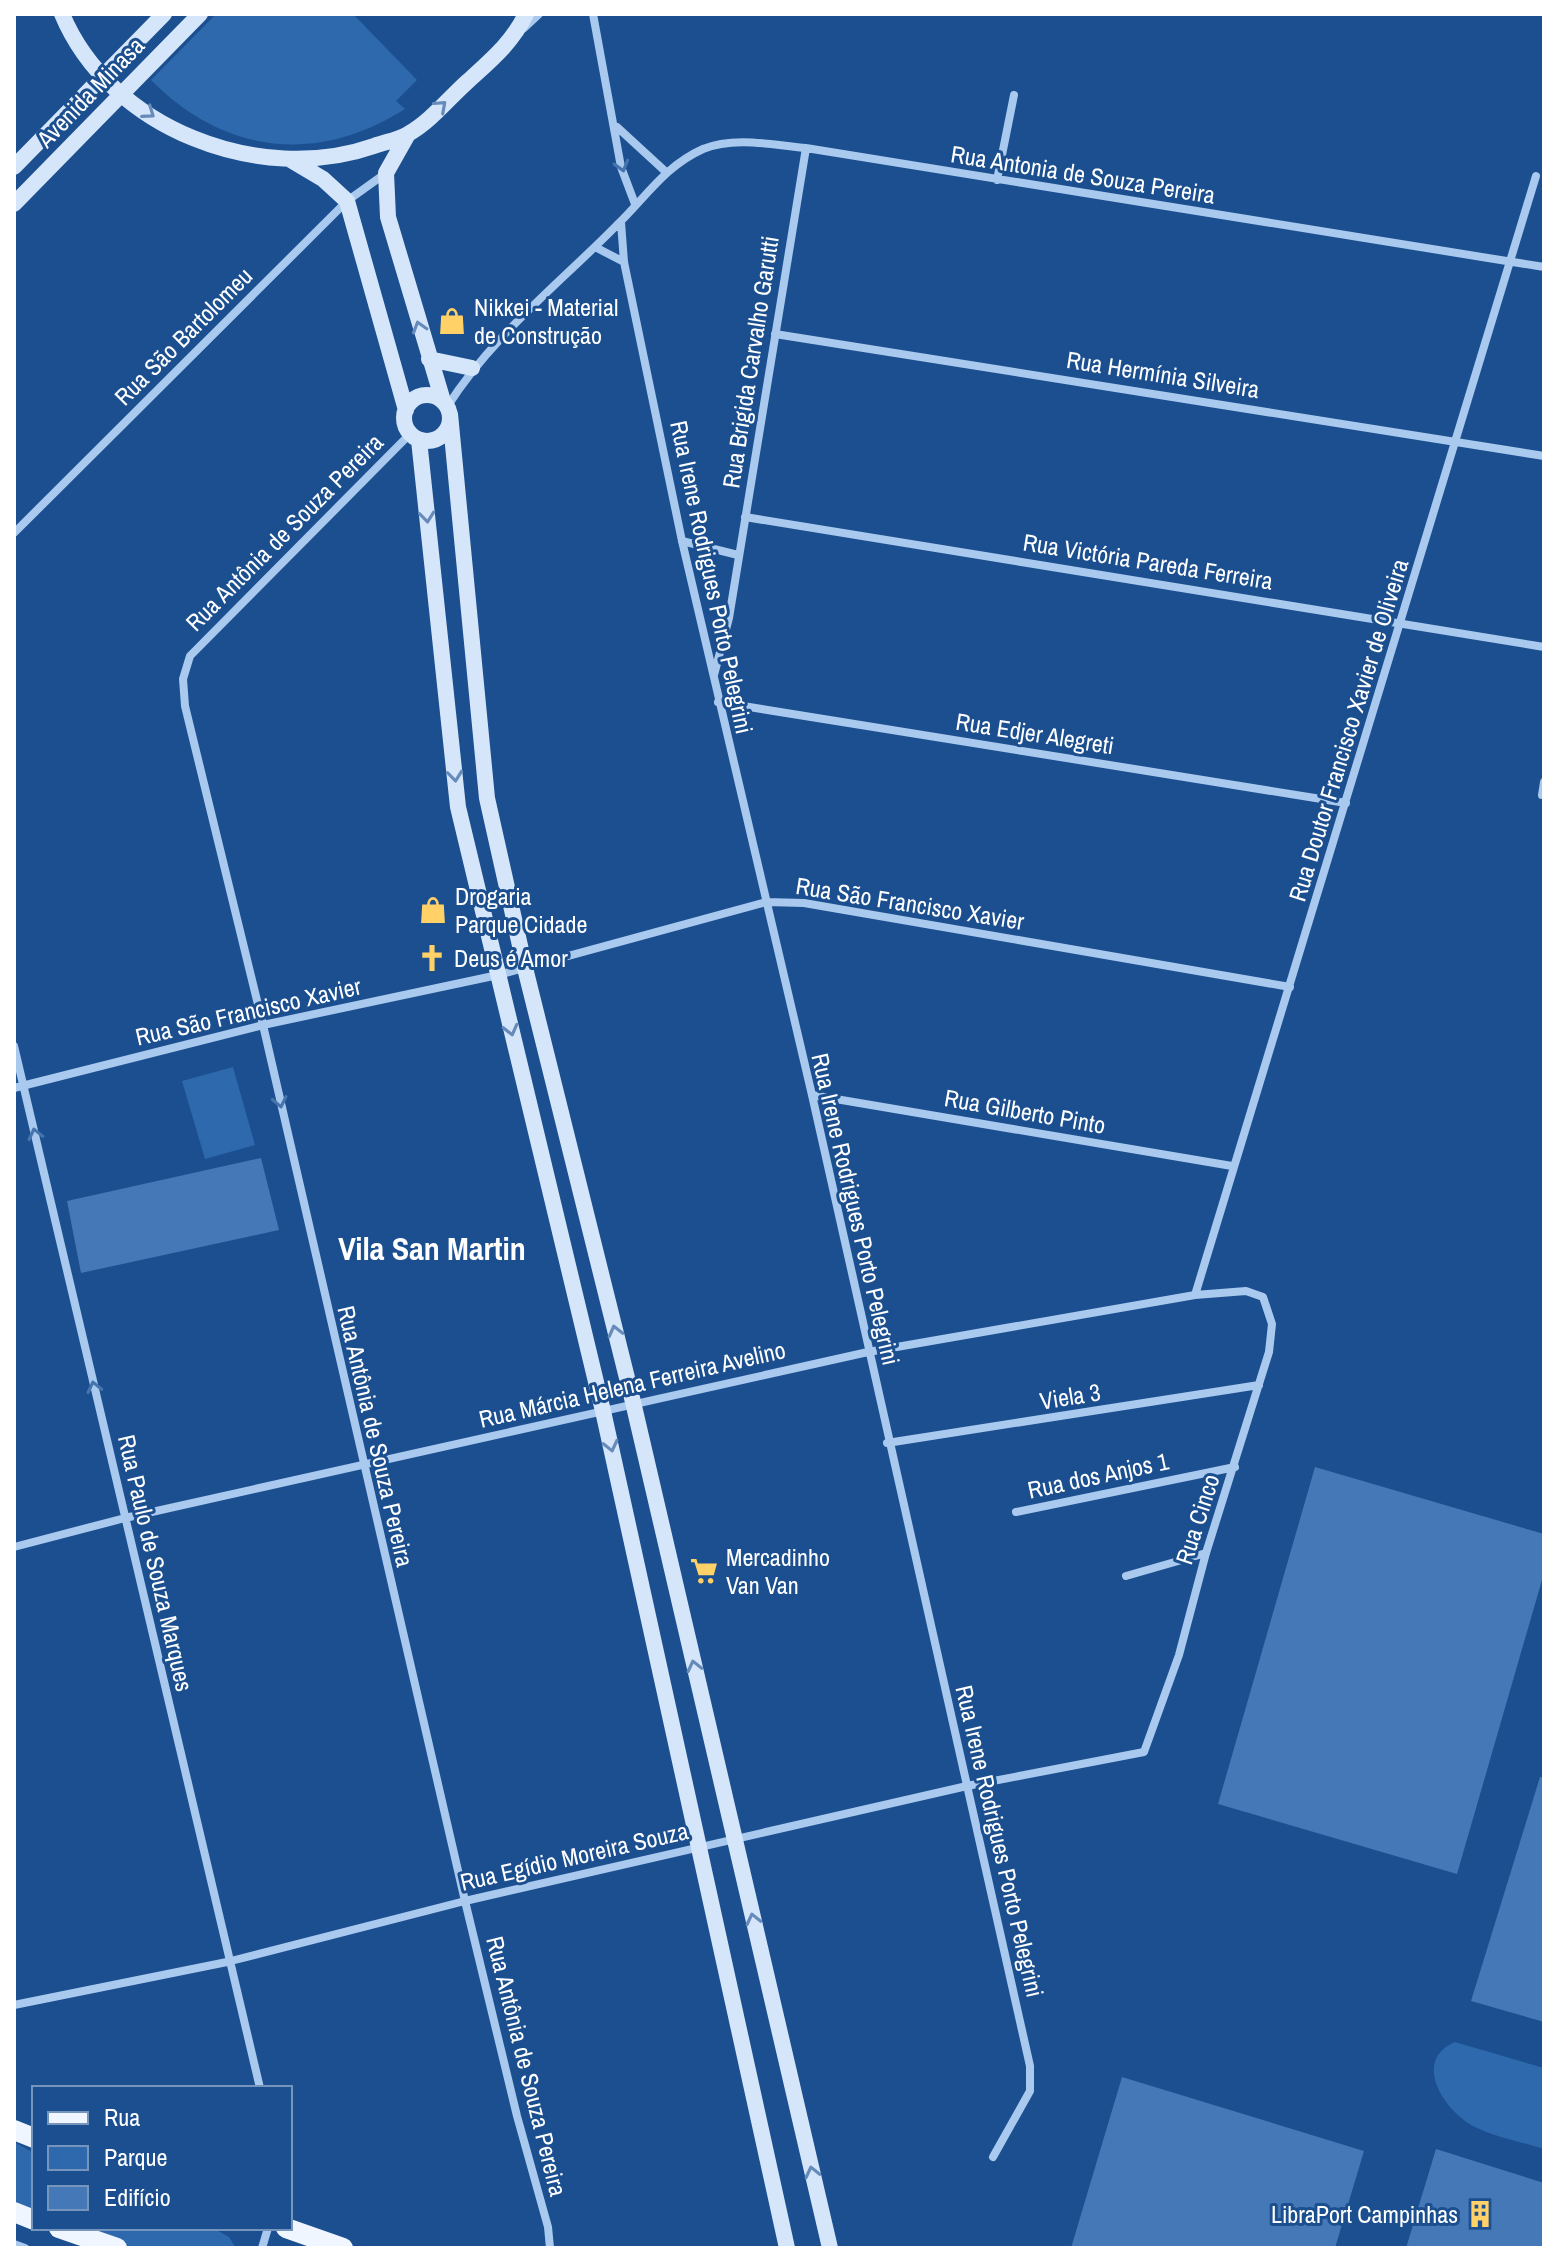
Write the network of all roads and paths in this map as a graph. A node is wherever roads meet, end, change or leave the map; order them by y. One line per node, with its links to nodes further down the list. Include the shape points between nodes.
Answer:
1 (62, 14): 8 (main road)
2 (164, 14): 8 (main road, Avenida Minasa)
3 (200, 14): 9 (main road, Avenida Minasa)
4 (526, 14): 7 (main road)
5 (539, 14): 7 (street)
6 (593, 14): 11 (street)
7 (515, 37): 12 (main road, one-way to 7)
8 (103, 76): 9 (main road); 15 (main road, Avenida Minasa)
9 (121, 94): 14 (main road, one-way to 14, via 172,129 229,152); 21 (main road, Avenida Minasa)
10 (1014, 95): 19 (street)
11 (616, 126): 16 (street); 22 (street, one-way to 22, via 621,167)
12 (408, 134): 14 (main road, via 351,154); 17 (main road)
13 (806, 148): 16 (street, Rua Antonia de Souza Pereira, via 744,142 707,148); 19 (street, Rua Antonia de Souza Pereira); 28 (street, Rua Brigida Carvalho Garutti)
14 (291, 160): 20 (main road)
15 (14, 167)
16 (666, 172): 22 (street, Rua Antonia de Souza Pereira)
17 (386, 173): 20 (street, Rua São Bartolomeu); 29 (main road, one-way to 17, via 388,217)
18 (1536, 176): 26 (street, Rua Doutor Francisco Xavier de Oliveira)
19 (997, 180): 26 (street, Rua Antonia de Souza Pereira)
20 (347, 201): 32 (main road); 37 (street, Rua São Bartolomeu)
21 (14, 204)
22 (635, 204): 23 (street)
23 (621, 222): 24 (street); 25 (street, Rua Irene Rodrigues Porto Pelegrini)
24 (595, 247): 25 (street); 30 (street)
25 (624, 262): 38 (street, Rua Irene Rodrigues Porto Pelegrini)
26 (1510, 262): 27 (street, Rua Antonia de Souza Pereira); 34 (street, Rua Doutor Francisco Xavier de Oliveira)
27 (1544, 267)
28 (775, 334): 34 (street, Rua Hermínia Silveira); 36 (street, Rua Brigida Carvalho Garutti)
29 (429, 359): 30 (main road); 31 (main road)
30 (472, 368): 31 (street)
31 (447, 408): 32 (main road, via 422,396); 33 (main road, via 442,436 427,441); 48 (main road, via 487,798)
32 (406, 410): 33 (main road, via 406,426)
33 (415, 437): 49 (main road, one-way to 49, via 458,807); 51 (street, Rua Antônia de Souza Pereira, via 190,656 183,679 185,706)
34 (1456, 441): 35 (street, Rua Hermínia Silveira); 40 (street, Rua Doutor Francisco Xavier de Oliveira)
35 (1544, 456)
36 (745, 517): 39 (street, Rua Brigida Carvalho Garutti); 40 (street, Rua Victória Pareda Ferreira)
37 (14, 533)
38 (682, 541): 39 (street); 42 (street, Rua Irene Rodrigues Porto Pelegrini)
39 (738, 555): 42 (street, Rua Brigida Carvalho Garutti)
40 (1403, 623): 41 (street, Rua Victória Pareda Ferreira); 46 (street, Rua Doutor Francisco Xavier de Oliveira)
41 (1544, 647)
42 (713, 677): 43 (street, Rua Irene Rodrigues Porto Pelegrini)
43 (718, 702): 46 (street, Rua Edjer Alegreti); 47 (street, Rua Irene Rodrigues Porto Pelegrini)
44 (1544, 782): 45 (street)
45 (1542, 795)
46 (1346, 803): 50 (street, Rua Doutor Francisco Xavier de Oliveira)
47 (766, 902): 48 (street, Rua São Francisco Xavier); 50 (street, Rua São Francisco Xavier, via 804,903); 54 (street, Rua Irene Rodrigues Porto Pelegrini)
48 (525, 968): 49 (street, Rua São Francisco Xavier); 60 (main road, one-way to 48)
49 (498, 975): 51 (street, Rua São Francisco Xavier); 61 (main road, one-way to 61)
50 (1290, 987): 55 (street, Rua Doutor Francisco Xavier de Oliveira)
51 (263, 1025): 53 (street, Rua São Francisco Xavier); 63 (street, Rua Antônia de Souza Pereira, one-way to 63)
52 (14, 1046): 53 (street, Rua Paulo de Souza Marques)
53 (19, 1087): 66 (street, Rua Paulo de Souza Marques, one-way to 53)
54 (812, 1095): 55 (street, Rua Gilberto Pinto); 58 (street, Rua Irene Rodrigues Porto Pelegrini)
55 (1232, 1166): 56 (street, Rua Doutor Francisco Xavier de Oliveira)
56 (1195, 1295): 57 (street, Rua Márcia Helena Ferreira Avelino, via 1246,1291); 58 (street, Rua Márcia Helena Ferreira Avelino)
57 (1263, 1297): 59 (street, Rua Cinco, via 1272,1324)
58 (868, 1352): 60 (street, Rua Márcia Helena Ferreira Avelino); 62 (street, Rua Irene Rodrigues Porto Pelegrini)
59 (1259, 1385): 62 (street, Viela 3); 64 (street, Rua Cinco)
60 (633, 1402): 61 (street, Rua Márcia Helena Ferreira Avelino); 72 (main road, one-way to 60)
61 (603, 1411): 63 (street, Rua Márcia Helena Ferreira Avelino); 73 (main road, one-way to 73)
62 (887, 1443): 71 (street, Rua Irene Rodrigues Porto Pelegrini)
63 (362, 1467): 66 (street, Rua Márcia Helena Ferreira Avelino); 74 (street, Rua Antônia de Souza Pereira)
64 (1235, 1467): 65 (street, Rua dos Anjos 1); 68 (street, Rua Cinco)
65 (1016, 1512)
66 (125, 1518): 67 (street, Rua Márcia Helena Ferreira Avelino); 75 (street, Rua Paulo de Souza Marques)
67 (14, 1547)
68 (1206, 1553): 69 (street); 70 (street, Rua Cinco, via 1179,1655)
69 (1126, 1576)
70 (1144, 1752): 71 (street, Rua Egídio Moreira Souza)
71 (967, 1786): 72 (street, Rua Egídio Moreira Souza); 78 (street, Rua Irene Rodrigues Porto Pelegrini, via 1030,2066 1030,2091)
72 (734, 1841): 73 (street, Rua Egídio Moreira Souza); 87 (main road, one-way to 72)
73 (700, 1847): 74 (street, Rua Egídio Moreira Souza); 86 (main road)
74 (465, 1901): 75 (street, Rua Egídio Moreira Souza); 85 (street, Rua Antônia de Souza Pereira)
75 (227, 1962): 76 (street, Rua Egídio Moreira Souza); 77 (street, Rua Paulo de Souza Marques)
76 (14, 2005)
77 (259, 2086)
78 (993, 2157)
79 (65, 2230): 83 (main road)
80 (292, 2230): 84 (main road)
81 (14, 2244): 82 (street)
82 (25, 2248)
83 (117, 2248)
84 (343, 2248)
85 (550, 2248)
86 (787, 2248)
87 (830, 2248)

